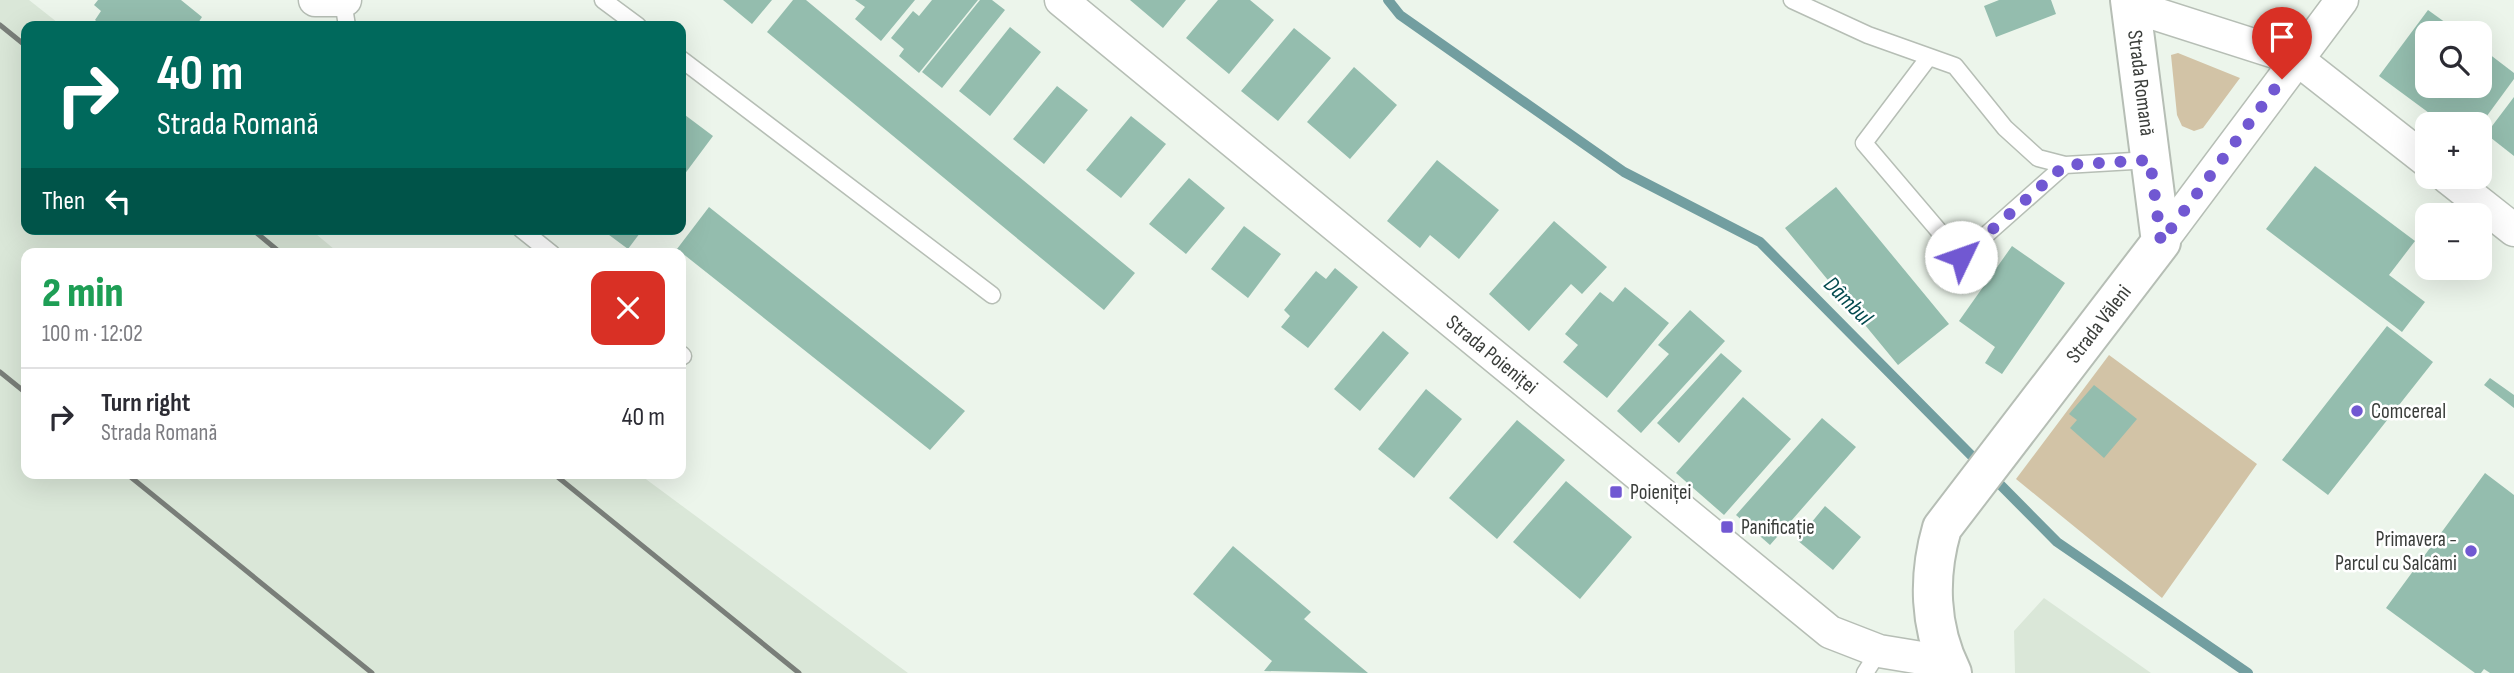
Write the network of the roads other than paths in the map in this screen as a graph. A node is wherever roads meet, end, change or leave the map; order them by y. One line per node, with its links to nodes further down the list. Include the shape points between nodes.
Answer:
1 (315, 0): 2 (street)
2 (344, 0): 8 (lane)
3 (603, 0): 9 (lane)
4 (1061, 0): 22 (street, Strada Poieniței)
5 (1792, 0): 10 (lane)
6 (2342, 0): 11 (street, Strada Văleni)
7 (2131, 3): 11 (street, Strada Romană); 14 (main road, Strada Romană)
8 (346, 21)
9 (631, 21)
10 (1929, 57): 15 (lane, via 1955,66 2005,128 2038,158); 15 (lane, via 1864,143 1961,257)
11 (2297, 59): 13 (street); 19 (street, Strada Văleni)
12 (686, 63): 21 (lane)
13 (2415, 152)
14 (2150, 160): 15 (lane); 19 (main road, Strada Romană)
15 (2065, 165)
16 (2462, 189): 17 (street)
17 (2514, 230)
18 (528, 235): 20 (lane)
19 (2161, 242): 23 (main road, Strada Văleni, via 1942,528 1932,562 1931,591)
20 (545, 248)
21 (992, 295)
22 (1872, 662): 23 (street, Strada Poieniței)
23 (1949, 667)

